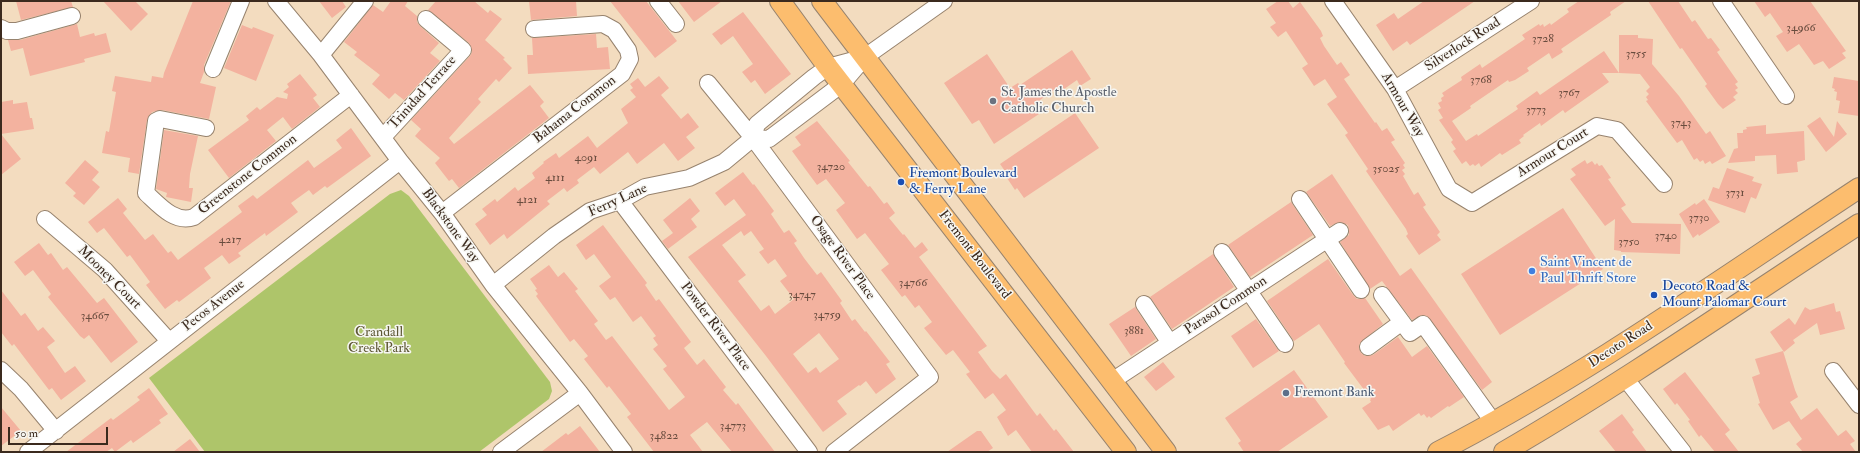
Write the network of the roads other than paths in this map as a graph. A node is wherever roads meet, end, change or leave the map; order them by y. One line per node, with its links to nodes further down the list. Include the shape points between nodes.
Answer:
1 (241, 1): 19 (street)
2 (276, 1): 16 (street, Blackstone Way)
3 (365, 1): 16 (street)
4 (780, 1): 18 (main road, Fremont Boulevard)
5 (822, 1): 17 (main road)
6 (944, 1): 17 (street, Ferry Lane)
7 (1333, 1): 22 (street, Armour Way)
8 (1531, 1): 22 (street, Silverlock Road)
9 (1721, 1): 24 (street)
10 (661, 2): 13 (street)
11 (72, 16): 14 (street, via 17,31)
12 (426, 19): 26 (street, Trinidad Terrace, via 463,50)
13 (676, 24)
14 (1, 28)
15 (534, 29): 34 (street, Bahama Common, via 603,24 614,30 628,50 630,59 622,74)
16 (321, 55): 23 (street, Blackstone Way)
17 (864, 57): 18 (street, Ferry Lane); 21 (street, Ferry Lane); 53 (main road)
18 (828, 67): 21 (main road, Fremont Boulevard); 27 (street, Ferry Lane, via 757,124)
19 (213, 69)
20 (708, 83): 27 (street, Osage River Place)
21 (842, 84): 27 (street, Ferry Lane, via 769,139); 63 (main road, Fremont Boulevard)
22 (1395, 89): 33 (street, Armour Way, via 1449,189)
23 (351, 95): 25 (street, Greenstone Common, via 187,220 173,215 146,193 156,121 160,119); 26 (street, Blackstone Way)
24 (1786, 96)
25 (206, 128)
26 (383, 137): 28 (street, Blackstone Way)
27 (753, 138): 32 (street, Ferry Lane, via 724,162 689,178 645,187); 62 (street, Osage River Place, via 930,377)
28 (400, 161): 34 (street, Blackstone Way); 46 (street, Pecos Avenue)
29 (1664, 184): 33 (street, Armour Court, via 1617,130 1597,126)
30 (1859, 188): 56 (main road, Decoto Road, via 1562,383)
31 (1300, 199): 38 (street)
32 (620, 201): 40 (street, Ferry Lane, via 590,211); 61 (street, Powder River Place)
33 (1472, 203)
34 (442, 213): 40 (street, Blackstone Way)
35 (45, 219): 46 (street, Mooney Court, via 105,270)
36 (1859, 224): 52 (main road)
37 (1340, 231): 38 (street, Parasol Common)
38 (1327, 240): 41 (street); 42 (street, Parasol Common)
39 (1222, 252): 42 (street)
40 (492, 285): 54 (street, Blackstone Way)
41 (1361, 290)
42 (1250, 291): 47 (street, Parasol Common); 48 (street)
43 (1382, 296): 45 (street)
44 (1144, 304): 47 (street)
45 (1402, 322): 49 (street); 56 (street, via 1410,333 1423,324)
46 (169, 341): 57 (street, Pecos Avenue)
47 (1170, 343): 53 (street, Parasol Common)
48 (1285, 344)
49 (1368, 347)
50 (1, 370): 57 (street, via 21,389)
51 (1833, 371): 55 (street)
52 (1625, 378): 66 (main road); 67 (street)
53 (1112, 380): 64 (main road)
54 (580, 393): 59 (street); 60 (street, Blackstone Way)
55 (1859, 406)
56 (1494, 423): 65 (main road, Decoto Road)
57 (56, 431): 58 (street, Pecos Avenue)
58 (28, 452)
59 (501, 452)
60 (624, 452)
61 (809, 452)
62 (834, 452)
63 (1126, 452)
64 (1166, 452)
65 (1438, 452)
66 (1504, 452)
67 (1682, 452)

